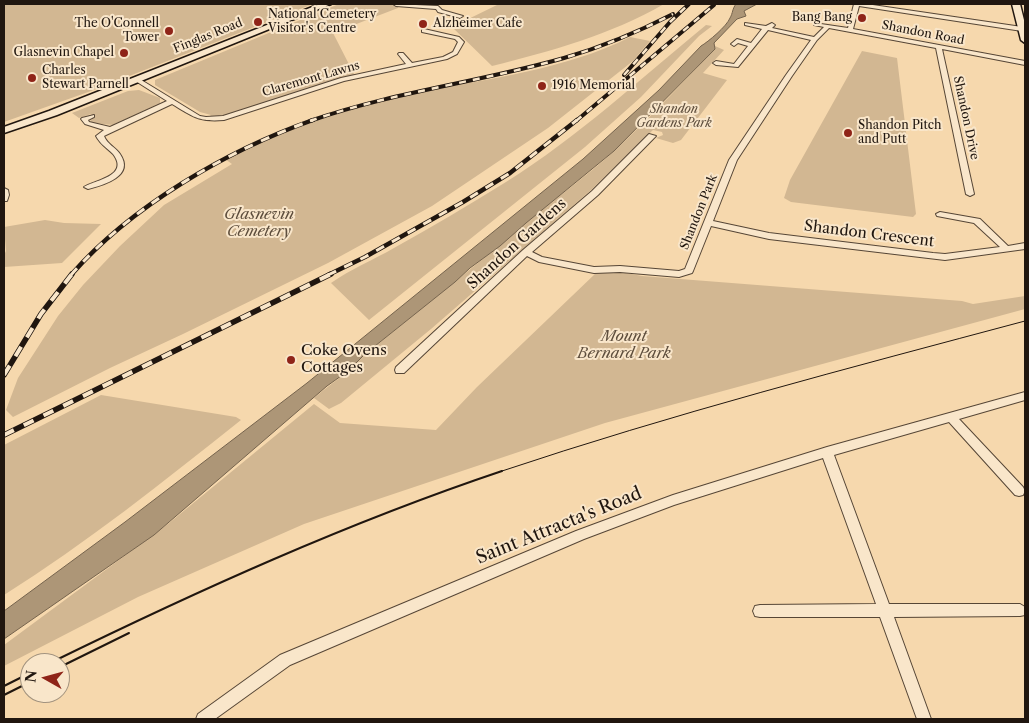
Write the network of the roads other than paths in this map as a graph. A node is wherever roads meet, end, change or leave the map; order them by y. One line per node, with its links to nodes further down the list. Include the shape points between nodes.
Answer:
1 (327, 4): 24 (main road, Finglas Road)
2 (396, 4): 7 (street, via 438,8)
3 (857, 4): 6 (street); 13 (street)
4 (935, 4): 6 (street)
5 (1016, 4): 12 (main road)
6 (935, 15): 12 (street)
7 (460, 16)
8 (747, 24): 11 (street)
9 (816, 24): 10 (street, Shandon Road)
10 (828, 26): 13 (street, Shandon Road); 15 (street, Shandon Park)
11 (769, 27): 15 (street); 18 (street)
12 (1022, 29): 16 (main road)
13 (850, 30): 19 (street, Shandon Road)
14 (424, 31): 23 (street, Claremont Lawns, via 457,38 461,42 455,53 445,58)
15 (815, 39): 37 (street, Shandon Park, via 733,160)
16 (1025, 40)
17 (734, 44): 18 (street, via 737,41)
18 (752, 45): 21 (street, via 736,66)
19 (939, 48): 22 (street, Shandon Road); 34 (street, Shandon Drive)
20 (401, 54): 23 (street)
21 (716, 62)
22 (1025, 63)
23 (410, 65): 26 (street, Claremont Lawns, via 314,87 224,118 198,117)
24 (136, 79): 25 (main road, Finglas Road); 26 (street, Claremont Lawns)
25 (100, 94): 28 (main road, Finglas Road); 30 (main road, Finglas Road)
26 (172, 101): 29 (street)
27 (92, 116): 29 (street, via 84,119 87,123)
28 (4, 126)
29 (108, 129): 32 (street, via 100,136 117,155 119,171 102,184)
30 (4, 130)
31 (652, 136): 40 (street, Shandon Gardens)
32 (88, 187)
33 (4, 190): 35 (street)
34 (970, 194)
35 (4, 199)
36 (940, 214): 39 (street, via 978,221)
37 (710, 223): 39 (street, Shandon Crescent, via 770,236 933,256); 40 (street, Shandon Park, via 685,274 594,270 548,261)
38 (1025, 246): 39 (street, Shandon Crescent)
39 (1007, 249)
40 (526, 252): 41 (street, Shandon Gardens)
41 (400, 370)
42 (1025, 396): 43 (street, Saint Attracta's Road)
43 (952, 418): 44 (street, Saint Attracta's Road); 45 (street)
44 (827, 452): 46 (street); 49 (street, Saint Attracta's Road, via 673,500 588,532 334,638 285,660)
45 (1019, 491)
46 (885, 610): 47 (street); 48 (street); 50 (street)
47 (1020, 610)
48 (760, 611)
49 (203, 719)
50 (924, 719)

